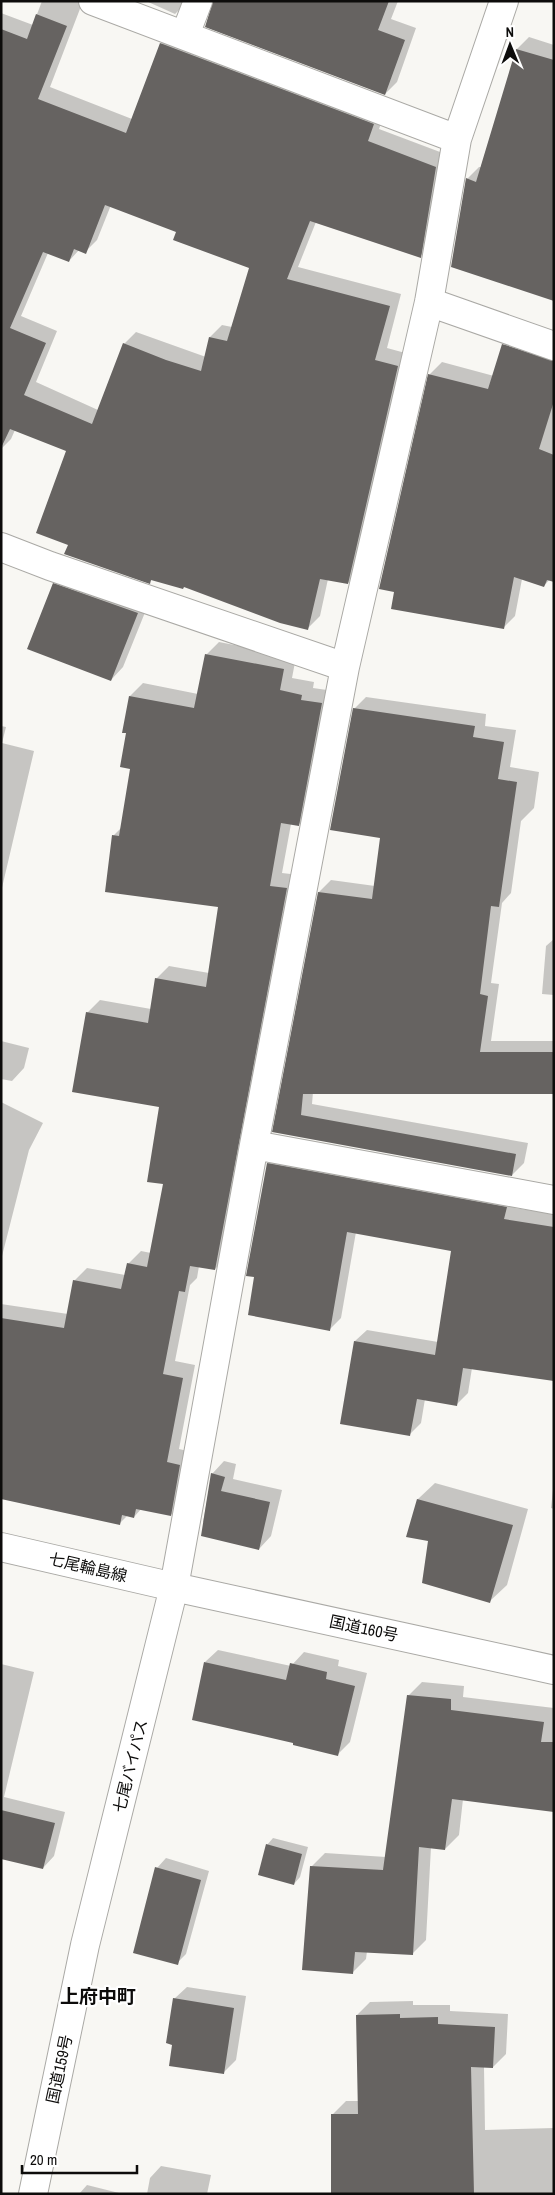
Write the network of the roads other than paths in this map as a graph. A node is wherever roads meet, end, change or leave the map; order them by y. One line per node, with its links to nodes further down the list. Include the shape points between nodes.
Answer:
1 (92, 1): 4 (main road)
2 (198, 1): 4 (main road)
3 (504, 1): 5 (main road, 七尾バイパス)
4 (185, 35): 5 (main road)
5 (457, 139): 6 (main road, 七尾バイパス)
6 (429, 302): 7 (main road); 9 (main road, 七尾バイパス)
7 (554, 346)
8 (1, 547): 9 (main road)
9 (345, 667): 10 (main road, 七尾バイパス)
10 (254, 1145): 11 (main road); 13 (main road, 七尾バイパス)
11 (554, 1200)
12 (1, 1547): 13 (main road, 七尾輪島線)
13 (174, 1587): 14 (main road, 国道160号); 15 (main road, 七尾バイパス)
14 (554, 1670)
15 (84, 1945): 16 (main road, 国道159号)
16 (33, 2194)

